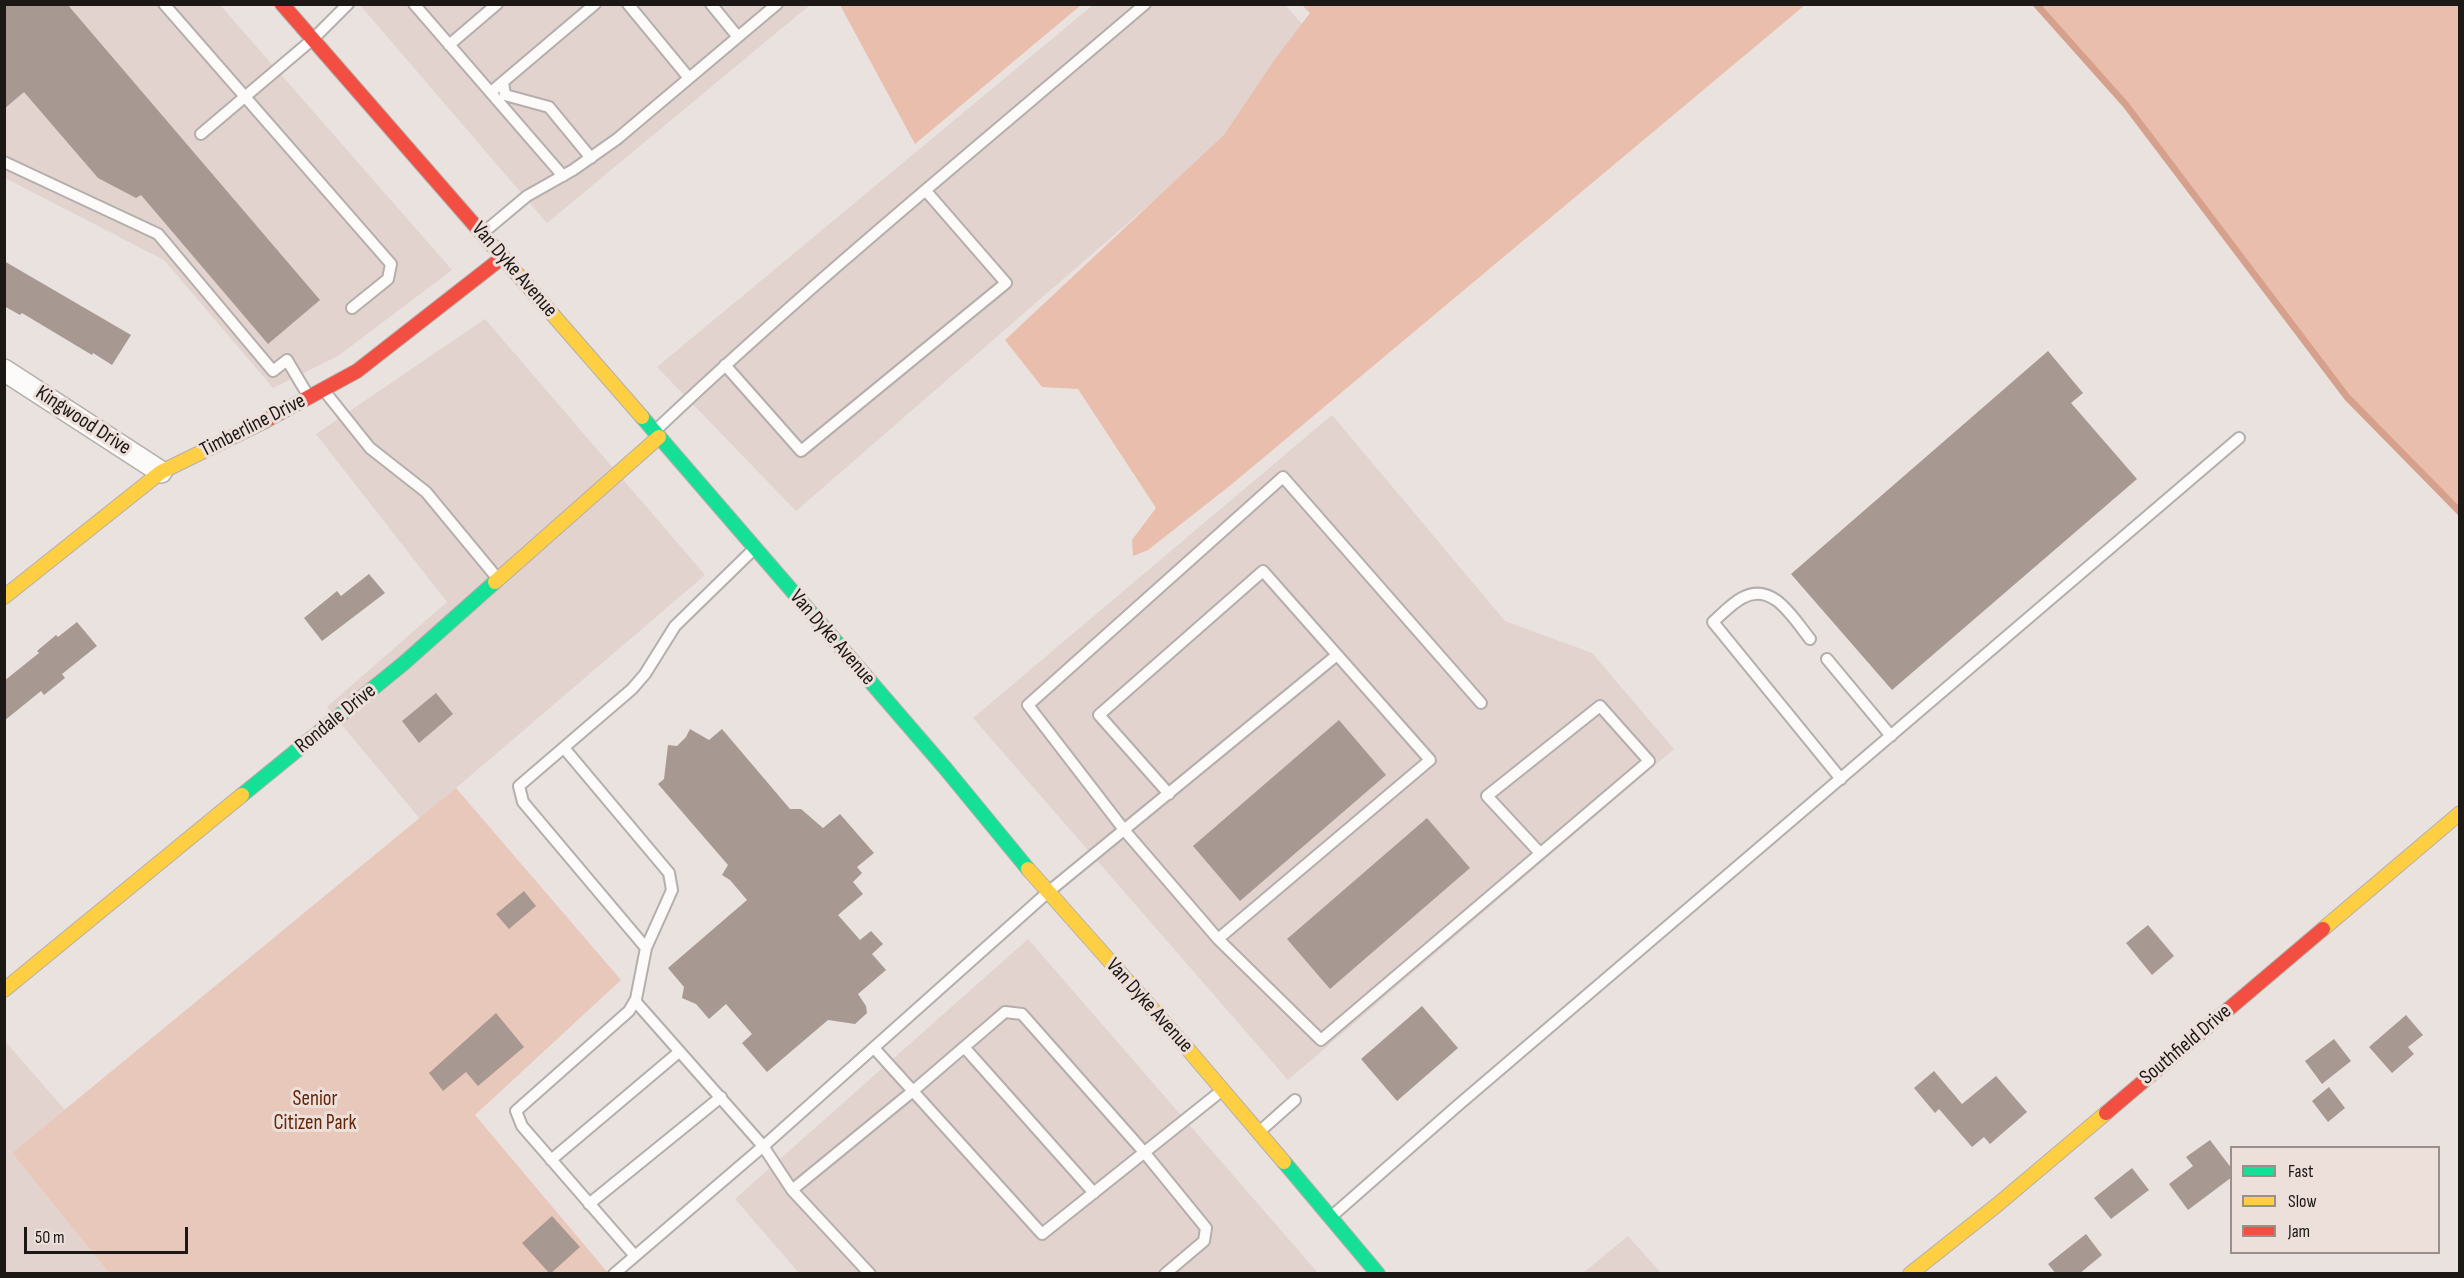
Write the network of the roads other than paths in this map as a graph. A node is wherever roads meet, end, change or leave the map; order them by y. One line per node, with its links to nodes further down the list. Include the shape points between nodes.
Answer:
1 (164, 4): 18 (lane)
2 (303, 4): 11 (lane)
3 (348, 4): 13 (lane)
4 (414, 4): 14 (lane)
5 (497, 4): 14 (lane)
6 (595, 4): 16 (lane)
7 (628, 4): 15 (lane)
8 (711, 4): 12 (lane)
9 (777, 4): 12 (lane)
10 (1145, 4): 23 (lane)
11 (287, 10): 13 (street, Van Dyke Avenue)
12 (738, 37): 15 (lane)
13 (313, 39): 18 (lane); 24 (street, Van Dyke Avenue)
14 (449, 45): 17 (lane)
15 (689, 78): 20 (lane)
16 (503, 82): 17 (lane); 20 (lane, via 505,95 549,107)
17 (491, 92): 22 (lane)
18 (244, 97): 19 (lane); 26 (lane, via 391,264 388,279)
19 (201, 134)
20 (591, 158): 22 (lane)
21 (4, 162): 30 (lane, via 158,234 273,371 288,360)
22 (563, 176): 24 (lane, via 526,196)
23 (926, 191): 27 (lane); 27 (lane, via 1005,283 801,451)
24 (482, 234): 25 (street, Van Dyke Avenue)
25 (503, 257): 29 (street, Timberline Drive, via 357,371); 31 (street, Van Dyke Avenue)
26 (352, 308)
27 (725, 365): 31 (lane)
28 (4, 370): 33 (street, Kingwood Drive)
29 (324, 390): 30 (street, Timberline Drive); 35 (lane, via 370,448 426,492)
30 (310, 398): 33 (street, Timberline Drive)
31 (657, 434): 34 (street, Van Dyke Avenue); 35 (street, Rondale Drive)
32 (2239, 438): 41 (lane)
33 (161, 472): 36 (street, Timberline Drive)
34 (755, 549): 42 (lane, via 675,626 632,689); 48 (street, Van Dyke Avenue)
35 (498, 579): 51 (street, Rondale Drive, via 404,663)
36 (4, 597)
37 (1810, 639): 43 (lane, via 1780,602 1766,593 1741,598 1713,622)
38 (1337, 655): 44 (lane); 44 (lane, via 1263,571 1099,715); 49 (lane, via 1430,760)
39 (1827, 659): 41 (lane)
40 (1481, 703): 46 (lane, via 1284,477 1028,705)
41 (1891, 736): 43 (lane)
42 (564, 748): 50 (lane, via 669,873 672,890); 50 (lane, via 519,786 523,802)
43 (1841, 779): 67 (lane)
44 (1169, 794): 46 (lane)
45 (2460, 813): 73 (street, Southfield Drive, via 1997,1205)
46 (1125, 831): 48 (lane); 49 (lane)
47 (1540, 853): 47 (lane, via 1649,761 1600,706 1487,796); 49 (lane, via 1321,1040)
48 (1047, 893): 54 (lane); 56 (street, Van Dyke Avenue)
49 (1218, 939)
50 (646, 948): 52 (lane)
51 (4, 990)
52 (635, 1001): 55 (lane); 63 (lane, via 629,1011 516,1111 522,1126)
53 (964, 1047): 57 (lane); 62 (lane, via 1005,1012 1022,1014); 65 (lane)
54 (874, 1048): 57 (lane); 61 (lane)
55 (679, 1052): 58 (lane); 63 (lane)
56 (1223, 1090): 60 (street, Van Dyke Avenue); 62 (lane)
57 (913, 1091): 64 (lane); 65 (lane, via 1042,1234)
58 (721, 1097): 61 (lane); 66 (lane)
59 (1295, 1100): 60 (lane)
60 (1259, 1132): 67 (street, Van Dyke Avenue)
61 (764, 1146): 64 (lane); 68 (lane)
62 (1144, 1152): 65 (lane); 71 (lane, via 1206,1228 1204,1241)
63 (551, 1160): 66 (lane)
64 (792, 1190): 70 (lane)
65 (1094, 1193)
66 (589, 1204): 68 (lane)
67 (1332, 1216): 72 (street, Van Dyke Avenue)
68 (634, 1257): 69 (lane)
69 (614, 1274)
70 (870, 1274)
71 (1165, 1274)
72 (1378, 1274)
73 (1910, 1274)

